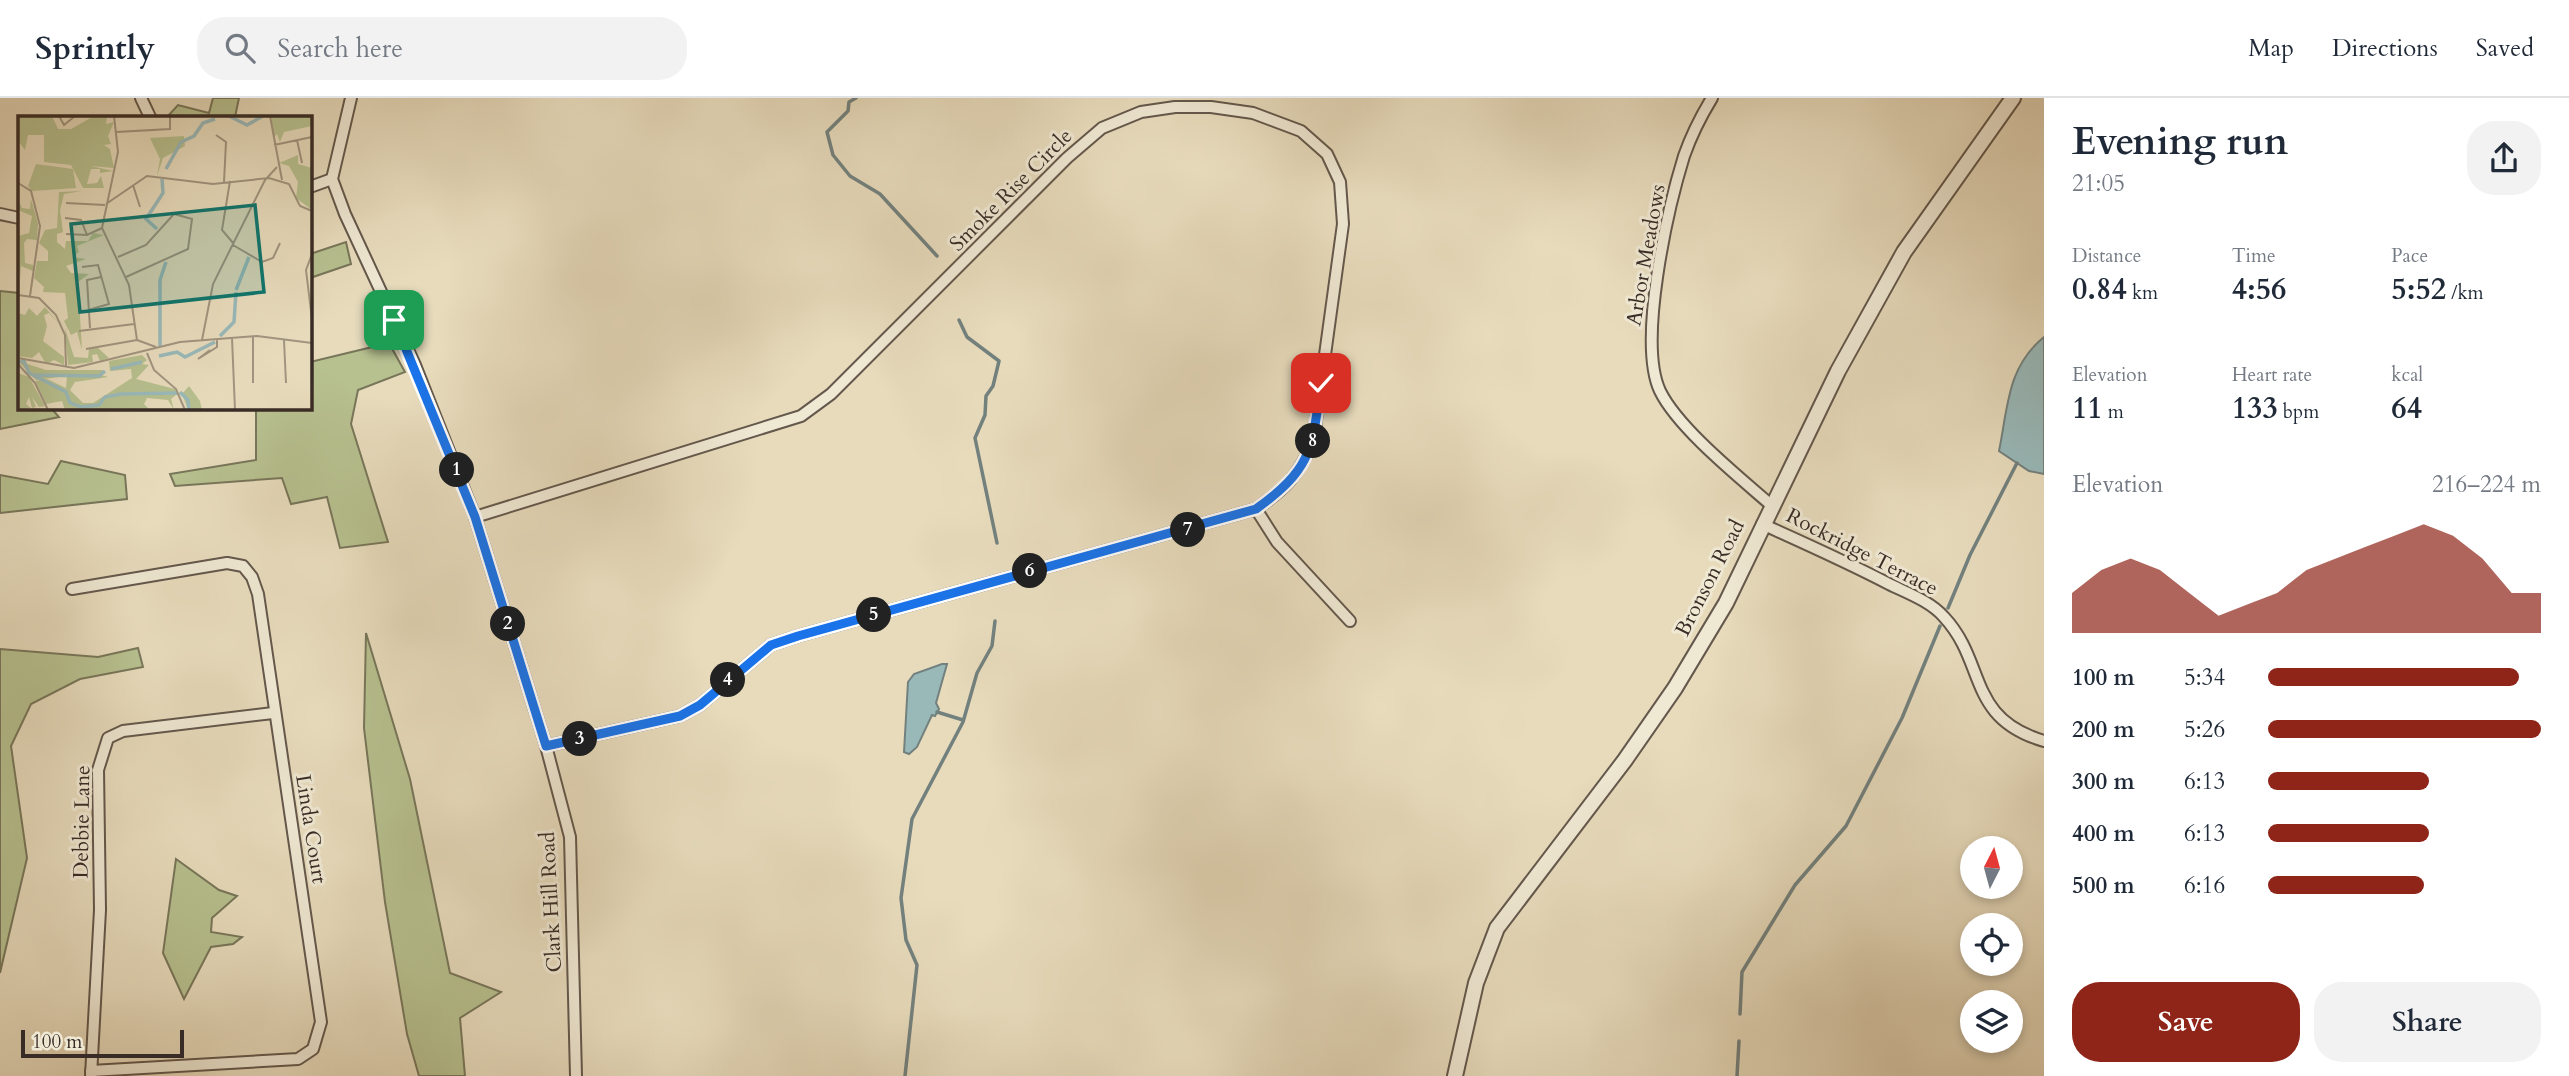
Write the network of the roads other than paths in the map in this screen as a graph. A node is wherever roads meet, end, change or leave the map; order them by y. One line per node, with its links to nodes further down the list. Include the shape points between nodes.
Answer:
1 (141, 98): 5 (street)
2 (351, 98): 6 (street)
3 (1712, 98): 10 (street, Arbor Meadows, via 1686,151 1675,197 1659,273 1651,365 1661,392 1677,414)
4 (2013, 98): 10 (street, Bronson Road, via 1904,252)
5 (150, 116)
6 (332, 178): 7 (street); 12 (street, Clark Hill Road, via 415,365)
7 (312, 186)
8 (0, 215): 9 (street)
9 (18, 218)
10 (1771, 505): 13 (street, Bronson Road)
11 (1256, 509): 12 (street, Smoke Rise Circle, via 1287,487 1313,442 1343,224 1340,182 1327,153 1301,131 1253,113 1211,107 1141,112 1102,128 831,394 802,416); 15 (street, via 1277,542); 18 (street, Smoke Rise Circle, via 780,642 680,716)
12 (475, 517): 18 (street, Clark Hill Road)
13 (1762, 524): 17 (street, Rockridge Terrace, via 1923,601 1944,616 1989,707 2009,726); 21 (street, Bronson Road, via 1726,603 1675,688 1497,928 1476,983)
14 (72, 589): 16 (street, Linda Court, via 227,563 243,566 258,594)
15 (1350, 621)
16 (273, 713): 19 (street, Debbie Lane, via 123,731 108,738 98,771 100,910); 19 (street, Linda Court, via 321,1022 313,1049 298,1059)
17 (2044, 741)
18 (546, 746): 20 (street, Clark Hill Road, via 570,837)
19 (91, 1074)
20 (576, 1076)
21 (1455, 1076)

